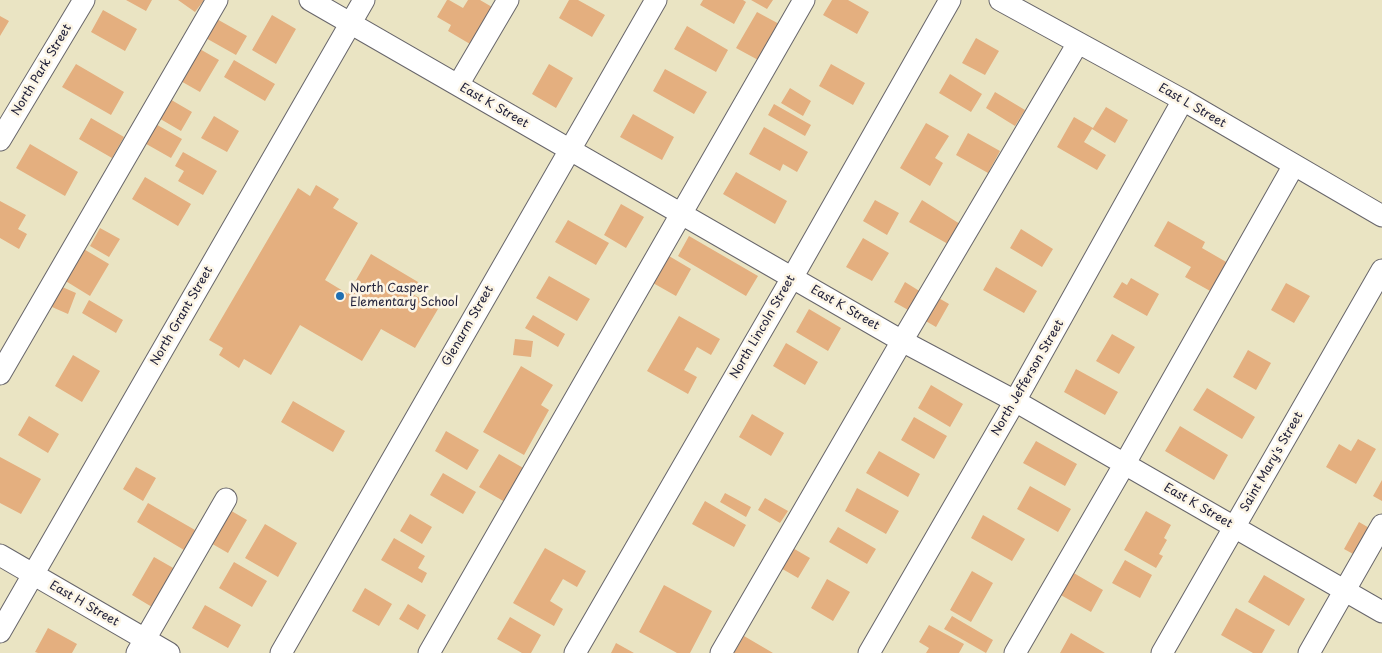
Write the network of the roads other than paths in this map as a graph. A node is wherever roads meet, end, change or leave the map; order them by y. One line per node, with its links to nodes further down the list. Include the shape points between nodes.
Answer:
1 (84, 0): 14 (street, North Park Street)
2 (217, 0): 22 (street)
3 (310, 0): 10 (street, East K Street)
4 (364, 0): 10 (street, North Grant Street)
5 (508, 0): 12 (street)
6 (656, 0): 15 (street, Glenarm Street)
7 (804, 0): 17 (street)
8 (950, 0): 19 (street, North Lincoln Street)
9 (1000, 0): 11 (street, East L Street)
10 (351, 23): 12 (street, East K Street); 29 (street, North Grant Street)
11 (1078, 43): 13 (street, East L Street); 21 (street)
12 (458, 85): 15 (street, East K Street)
13 (1183, 100): 16 (street, East L Street); 23 (street, North Jefferson Street)
14 (0, 140)
15 (570, 149): 17 (street, East K Street); 35 (street, Glenarm Street)
16 (1294, 165): 18 (street, East L Street); 24 (street)
17 (681, 214): 19 (street, East K Street); 36 (street)
18 (1382, 216)
19 (792, 278): 21 (street, East K Street); 37 (street, North Lincoln Street)
20 (1379, 282): 27 (street, Saint Mary's Street)
21 (902, 341): 23 (street, East K Street); 38 (street)
22 (0, 374)
23 (1015, 401): 24 (street, East K Street); 39 (street, North Jefferson Street)
24 (1124, 465): 27 (street, East K Street); 40 (street)
25 (226, 499): 33 (street)
26 (1382, 525): 30 (street)
27 (1234, 527): 30 (street, East K Street); 41 (street, Saint Mary's Street)
28 (0, 555): 29 (street, East H Street)
29 (33, 575): 32 (street, North Grant Street); 33 (street, East H Street)
30 (1344, 590): 31 (street, East K Street); 42 (street)
31 (1382, 612)
32 (0, 632)
33 (140, 646): 34 (street, East H Street)
34 (169, 653)
35 (281, 653)
36 (429, 653)
37 (575, 653)
38 (721, 653)
39 (869, 653)
40 (1014, 653)
41 (1162, 653)
42 (1309, 653)

